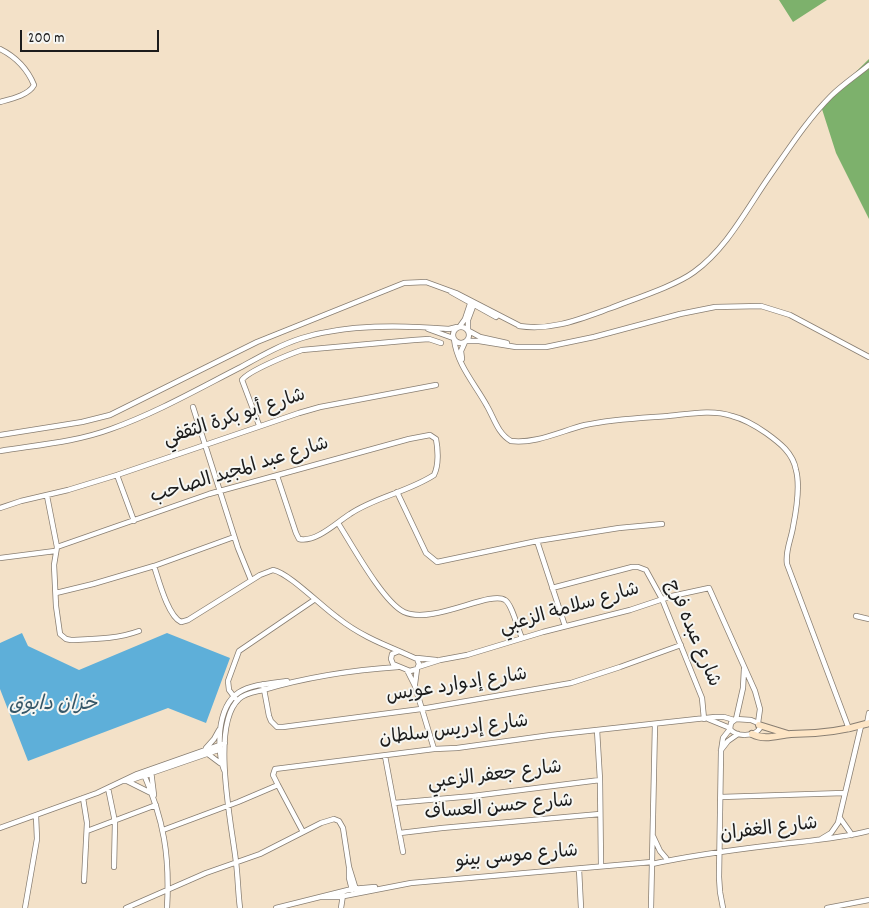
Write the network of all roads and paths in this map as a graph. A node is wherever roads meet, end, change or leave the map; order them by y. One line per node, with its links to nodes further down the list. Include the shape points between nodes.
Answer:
1 (0, 49): 3 (street, via 19,61 34,85 25,93)
2 (869, 65): 4 (street, via 831,96 769,176 722,246 693,273 571,322 542,328 520,326)
3 (0, 102)
4 (473, 303): 5 (street); 7 (street); 17 (street, via 458,293 426,282 404,283 257,342 110,415)
5 (458, 327): 6 (street); 7 (street); 8 (street, via 453,333)
6 (426, 328): 8 (street); 19 (street, via 354,329 308,336 110,430 76,439)
7 (468, 330): 9 (street); 11 (street, via 480,337 511,344)
8 (454, 338): 9 (street, via 460,343); 13 (street)
9 (466, 341): 11 (street, via 516,347); 13 (street, via 461,354)
10 (441, 343): 16 (street, via 428,339 312,349 274,362 242,380)
11 (550, 345): 12 (street, via 715,307 761,306 790,315)
12 (869, 357)
13 (466, 372): 68 (street, via 502,433 511,441 527,441 610,421 721,414 732,415 754,426 784,446 797,472 787,564)
14 (436, 385): 16 (street, شارع أبو بكرة الثقفي, via 320,407)
15 (193, 407): 18 (street)
16 (258, 425): 18 (street, شارع أبو بكرة الثقفي)
17 (0, 434)
18 (205, 444): 20 (street, شارع أبو بكرة الثقفي); 22 (street)
19 (0, 450)
20 (117, 475): 24 (street, شارع أبو بكرة الثقفي); 26 (street)
21 (277, 476): 22 (street, شارع عبد المجيد الصاحب); 23 (street, شارع عبد المجيد الصاحب, via 391,443 434,436 437,449 435,472); 27 (street, via 299,539 311,538)
22 (220, 491): 26 (street, شارع عبد المجيد الصاحب); 29 (street)
23 (397, 492): 27 (street, via 354,511); 30 (street, via 426,553 436,562)
24 (47, 496): 25 (street, شارع أبو بكرة الثقفي); 31 (street)
25 (0, 508)
26 (134, 521): 31 (street, شارع عبد المجيد الصاحب)
27 (338, 523): 43 (street, via 381,591 402,611 425,615 501,598 508,602)
28 (662, 524): 30 (street)
29 (234, 537): 33 (street); 34 (street)
30 (537, 540): 35 (street)
31 (56, 549): 32 (street, شارع عبد المجيد الصاحب); 36 (street)
32 (0, 558)
33 (154, 566): 34 (street, via 171,611 181,622); 36 (street)
34 (251, 580): 38 (street, شارع سلامة الزعبي, via 267,571 278,571)
35 (552, 588): 37 (street, شارع عبده فرج, via 638,567 646,570); 41 (street)
36 (56, 592): 42 (street, via 59,630 66,639 105,639)
37 (662, 599): 41 (street, شارع سلامة الزعبي); 45 (street, شارع عبده فرج); 53 (street, شارع سلامة الزعبي, via 709,588)
38 (314, 600): 44 (street, شارع سلامة الزعبي, via 348,626); 57 (street, via 239,651 228,681)
39 (856, 616): 40 (street)
40 (869, 619)
41 (565, 626): 43 (street, شارع سلامة الزعبي)
42 (139, 631)
43 (522, 638): 49 (street, شارع سلامة الزعبي)
44 (381, 644): 46 (street, شارع سلامة الزعبي); 47 (street)
45 (681, 645): 59 (street, شارع إدوارد عويس, via 576,682); 61 (street, شارع عبده فرج, via 702,698)
46 (399, 651): 47 (street, via 394,652); 48 (street, شارع سلامة الزعبي)
47 (391, 658): 50 (street); 51 (street)
48 (415, 658): 49 (street, شارع سلامة الزعبي); 52 (street, via 419,663)
49 (440, 660): 52 (street, شارع سلامة الزعبي)
50 (398, 666): 51 (street); 54 (street)
51 (381, 668): 56 (street)
52 (417, 668): 54 (street, شارع سلامة الزعبي); 55 (street)
53 (744, 668): 62 (street); 65 (street, via 758,700)
54 (407, 670): 55 (street)
55 (415, 686): 59 (street)
56 (264, 687): 57 (street, via 243,690); 58 (street); 59 (street, شارع إدوارد عويس, via 271,720 279,727)
57 (233, 696): 58 (street); 63 (street)
58 (237, 700): 73 (street, via 228,717)
59 (421, 710): 74 (street)
60 (869, 713): 66 (street)
61 (705, 719): 62 (street, شارع إدريس سلطان, via 724,717); 64 (street, شارع إدريس سلطان); 67 (street, شارع إدريس سلطان)
62 (735, 720): 65 (street, شارع إدريس سلطان, via 751,720); 67 (street)
63 (221, 724): 73 (street); 76 (street)
64 (655, 724): 69 (street, شارع إدريس سلطان); 102 (street)
65 (759, 724): 71 (street, via 759,731); 72 (street)
66 (866, 724): 68 (street); 86 (street)
67 (730, 729): 70 (street, شارع إدريس سلطان); 75 (street, via 722,738)
68 (849, 729): 72 (street)
69 (597, 730): 74 (street, شارع إدريس سلطان); 82 (street)
70 (738, 734): 71 (street); 75 (street)
71 (752, 734): 72 (street, via 773,738)
72 (789, 734)
73 (222, 746): 76 (street); 78 (street); 80 (street)
74 (434, 749): 77 (street, شارع إدريس سلطان)
75 (720, 751): 88 (street)
76 (206, 752): 78 (street); 79 (street)
77 (385, 756): 84 (street, شارع إدريس سلطان, via 278,768 273,772); 90 (street)
78 (222, 766): 80 (street)
79 (151, 771): 81 (street); 87 (street)
80 (225, 773): 92 (street)
81 (144, 774): 83 (street); 87 (street)
82 (600, 780): 90 (street, شارع جعفر الزعبي); 93 (street)
83 (125, 781): 85 (street); 87 (street)
84 (278, 785): 92 (street); 101 (street)
85 (108, 788): 89 (street); 96 (street)
86 (844, 793): 88 (street); 95 (street)
87 (152, 795): 91 (street)
88 (721, 797): 107 (street)
89 (84, 798): 94 (street); 100 (street)
90 (394, 803): 103 (street)
91 (156, 805): 96 (street); 98 (street)
92 (228, 806): 98 (street); 109 (street)
93 (600, 814): 103 (street, شارع حسن العساف); 111 (street)
94 (36, 816): 97 (street); 119 (street, via 37,839)
95 (840, 818): 104 (street); 105 (street, via 833,830)
96 (115, 822): 100 (street); 112 (street)
97 (0, 828)
98 (164, 830): 115 (street)
99 (869, 831): 104 (street, شارع الغفران)
100 (87, 832): 114 (street)
101 (303, 832): 109 (street, via 260,854); 116 (street, via 330,819 339,821)
102 (652, 832): 108 (street, via 660,851); 110 (street)
103 (400, 833): 106 (street)
104 (852, 835): 105 (street, شارع الغفران)
105 (818, 840): 107 (street, شارع الغفران)
106 (403, 852)
107 (720, 852): 108 (street, شارع الغفران); 127 (street)
108 (669, 858): 110 (street, شارع الغفران)
109 (236, 862): 115 (street); 122 (street)
110 (652, 862): 111 (street, شارع موسى بينو); 126 (street)
111 (601, 866): 113 (street, شارع موسى بينو)
112 (114, 867)
113 (579, 868): 116 (street, شارع موسى بينو); 125 (street)
114 (84, 881)
115 (168, 890): 120 (street); 121 (street)
116 (355, 891): 117 (street, شارع موسى بينو)
117 (341, 894): 123 (street, شارع موسى بينو); 124 (street)
118 (869, 900): 128 (street)
119 (26, 908)
120 (126, 908)
121 (167, 908)
122 (240, 908)
123 (276, 908)
124 (340, 908)
125 (581, 908)
126 (651, 908)
127 (723, 908)
128 (827, 908)

